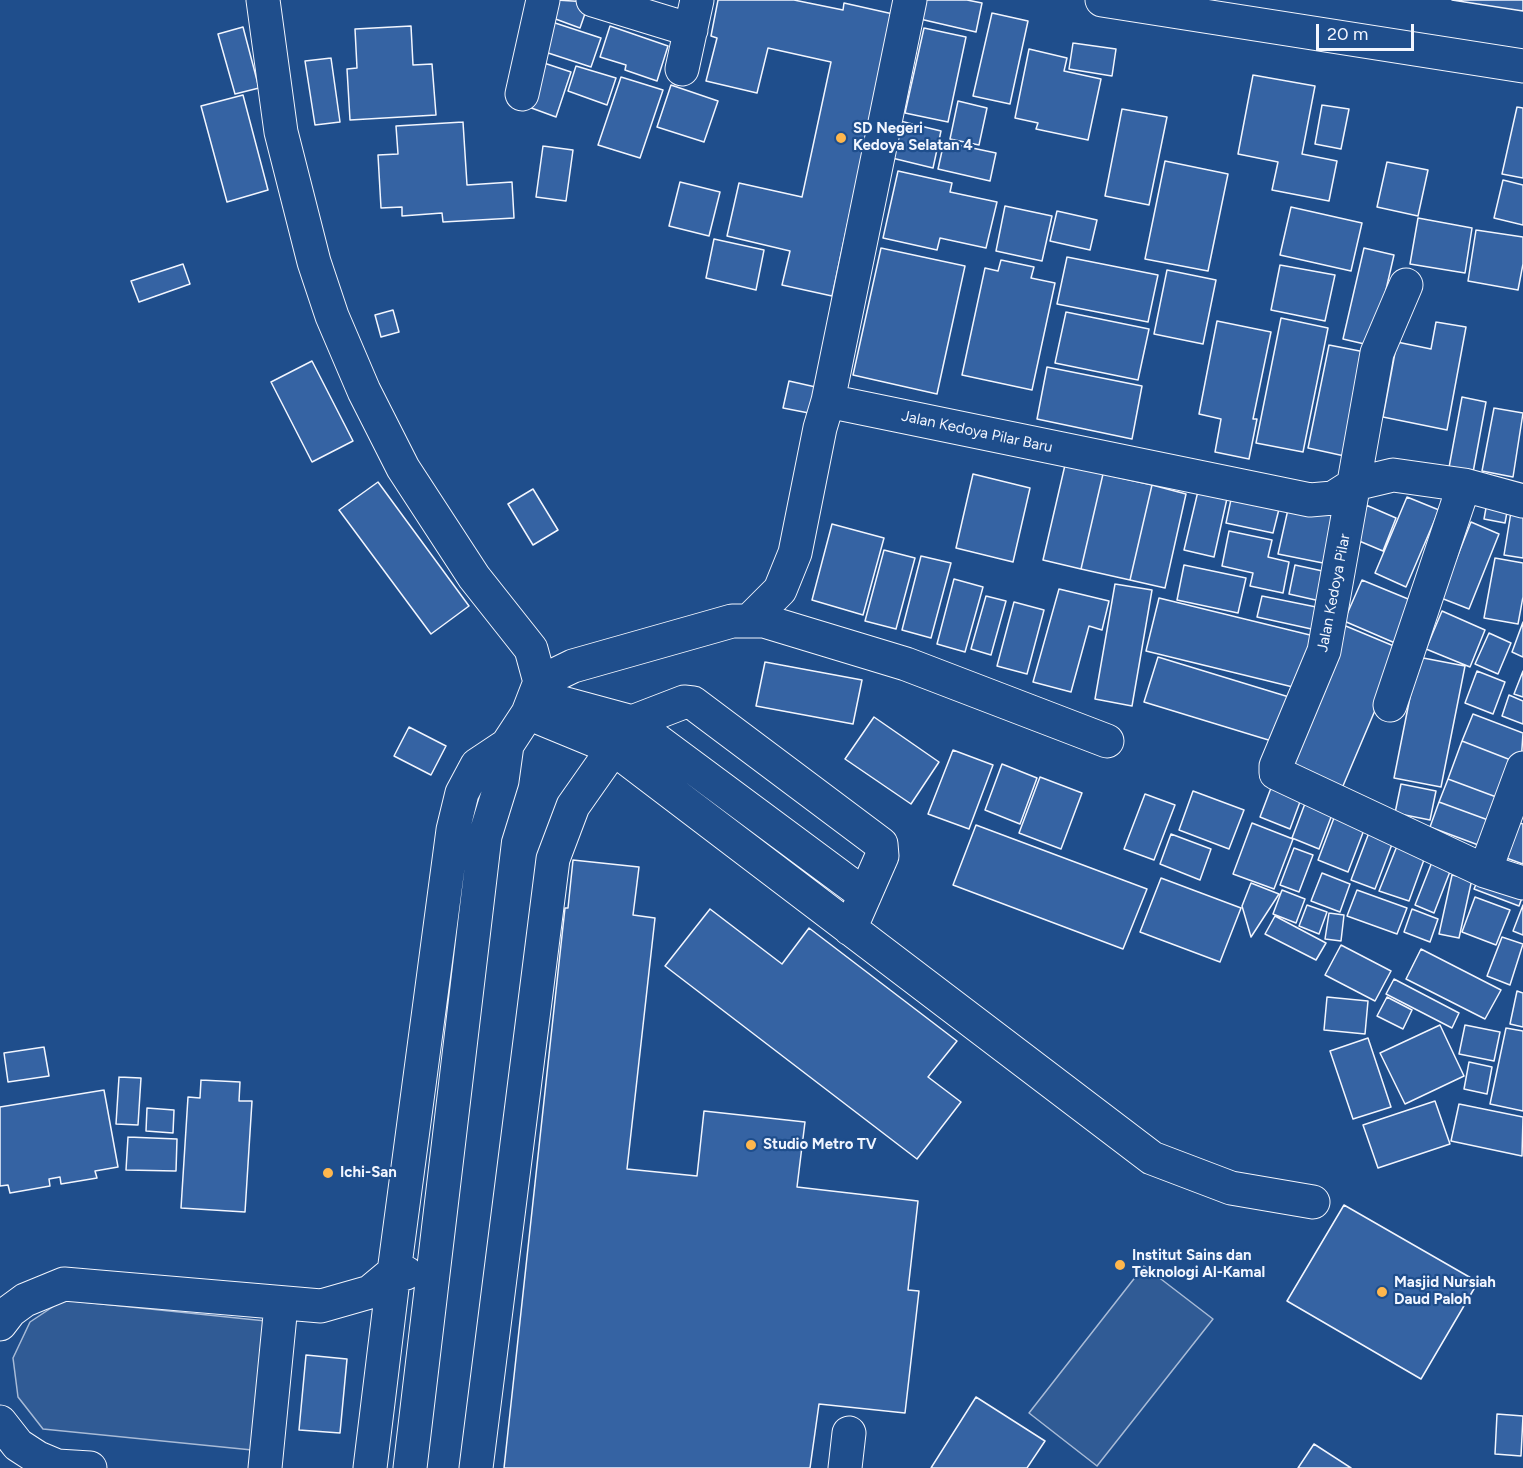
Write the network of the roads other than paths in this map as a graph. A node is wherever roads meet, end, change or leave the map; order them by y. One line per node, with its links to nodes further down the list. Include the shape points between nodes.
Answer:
1 (263, 0): 16 (street, via 281,132 332,316 364,391 404,468 474,577 531,649)
2 (543, 0): 9 (street)
3 (593, 0): 6 (street)
4 (910, 0): 11 (street)
5 (1102, 0): 7 (street)
6 (694, 15): 8 (street)
7 (1523, 66)
8 (682, 69)
9 (522, 94)
10 (1406, 285): 12 (street, Jalan Kedoya Pilar, via 1377,353)
11 (824, 414): 12 (street, Jalan Kedoya Pilar Baru, via 1310,500 1333,498); 15 (street, via 795,553 780,590)
12 (1355, 484): 13 (street, Jalan Kedoya Pilar Baru, via 1393,475); 23 (street, Jalan Kedoya Pilar, via 1324,651 1276,773)
13 (1464, 485): 14 (street, Jalan Kedoya Pilar Baru); 17 (street)
14 (1523, 501)
15 (749, 621): 16 (street, via 732,621 573,666); 19 (street, via 773,624 906,664)
16 (534, 697): 18 (street); 20 (street); 21 (street)
17 (1390, 705)
18 (632, 722): 21 (street); 25 (street); 25 (street, via 677,704 693,703 881,844 882,856)
19 (1107, 741)
20 (507, 746): 28 (street, via 477,765 462,793 453,830); 29 (street, via 502,781 485,836)
21 (613, 748): 26 (street); 39 (street, via 573,806 553,859)
22 (1523, 768): 23 (street)
23 (1485, 871): 24 (street, Jalan Kedoya Pilar)
24 (1523, 883)
25 (865, 895): 26 (street)
26 (850, 929): 27 (street, via 1152,1158 1231,1188)
27 (1313, 1202)
28 (394, 1272): 29 (street); 30 (street, via 370,1292 321,1306); 37 (street)
29 (433, 1276): 38 (street)
30 (281, 1305): 31 (street, via 64,1284); 36 (street)
31 (3, 1313)
32 (0, 1422): 34 (street, via 18,1445)
33 (849, 1433): 40 (street)
34 (57, 1467): 35 (street)
35 (90, 1468)
36 (265, 1468)
37 (370, 1468)
38 (410, 1468)
39 (476, 1468)
40 (845, 1468)

